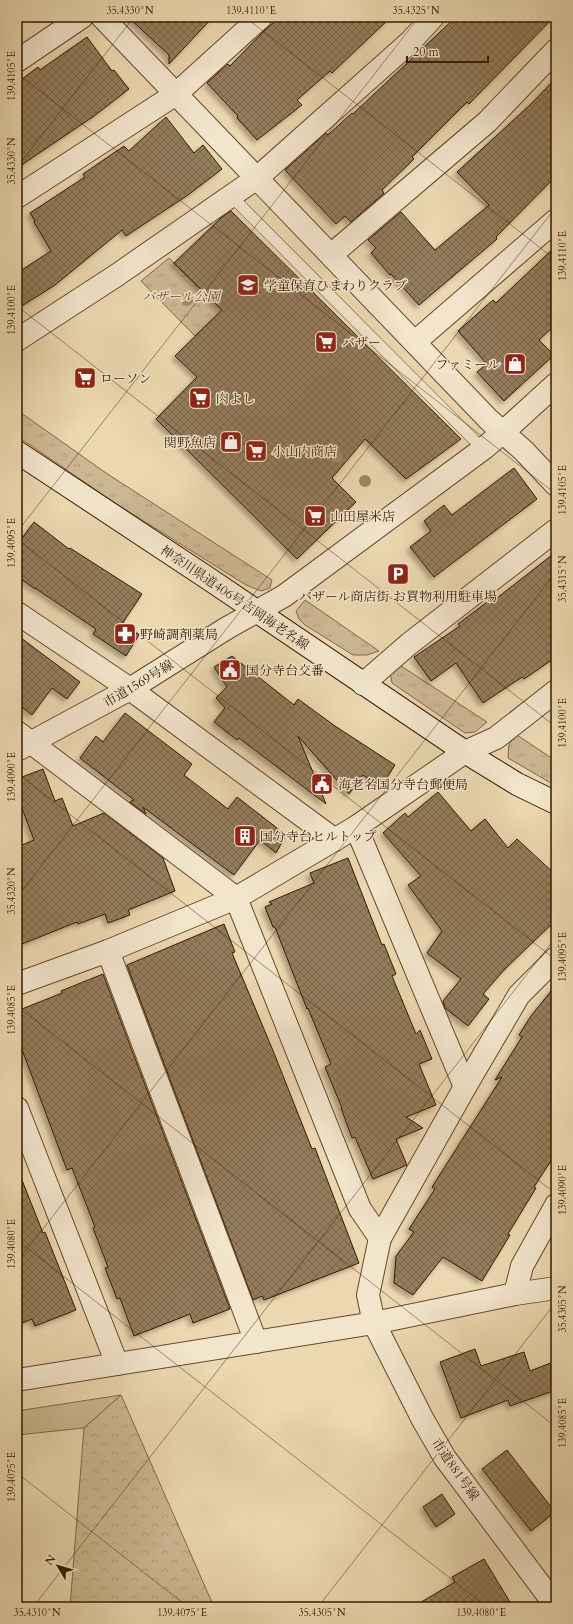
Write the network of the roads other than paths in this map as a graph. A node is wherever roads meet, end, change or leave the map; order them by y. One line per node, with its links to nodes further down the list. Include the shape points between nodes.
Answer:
1 (82, 17): 6 (street)
2 (102, 17): 7 (street)
3 (261, 17): 7 (street)
4 (433, 17): 8 (street, via 410,42)
5 (556, 50): 12 (street, via 487,122)
6 (17, 61)
7 (176, 94): 8 (street); 10 (street)
8 (257, 178): 9 (street); 12 (street)
9 (231, 196): 13 (street); 17 (lane)
10 (17, 197)
11 (556, 220): 14 (street)
12 (331, 256): 14 (street)
13 (17, 340)
14 (415, 342): 16 (street)
15 (556, 384): 16 (street, 市道1569号線)
16 (502, 433): 17 (street, 市道1569号線); 19 (street, via 524,451)
17 (483, 448): 22 (street, 市道1569号線, via 284,596)
18 (17, 452): 22 (street, 神奈川県道406号吉岡海老名線)
19 (556, 485)
20 (556, 530): 23 (street)
21 (17, 612): 24 (street)
22 (256, 612): 23 (street, 神奈川県道406号吉岡海老名線); 24 (street, 市道1569号線)
23 (363, 684): 27 (street, 神奈川県道406号吉岡海老名線)
24 (130, 690): 26 (street, 市道1569号線); 30 (street)
25 (556, 691): 27 (street, via 496,738)
26 (22, 742): 31 (street)
27 (465, 752): 28 (street, 神奈川県道406号吉岡海老名線, via 517,784); 29 (street)
28 (556, 803)
29 (356, 827): 30 (street); 35 (street)
30 (335, 840): 31 (street)
31 (236, 898): 32 (street); 38 (street, via 360,1209)
32 (108, 951): 34 (street); 42 (street)
33 (556, 958): 35 (street, 市道881号線, via 519,995)
34 (17, 984)
35 (465, 1087): 38 (street, 市道881号線)
36 (17, 1108): 43 (street)
37 (556, 1205): 40 (street, via 522,1266)
38 (380, 1238): 41 (street, 市道881号線, via 368,1295)
39 (556, 1288): 40 (street)
40 (516, 1294): 41 (street)
41 (374, 1323): 42 (street); 45 (street, 市道881号線, via 445,1458)
42 (256, 1342): 43 (street)
43 (117, 1364): 44 (street)
44 (17, 1380)
45 (556, 1604)

